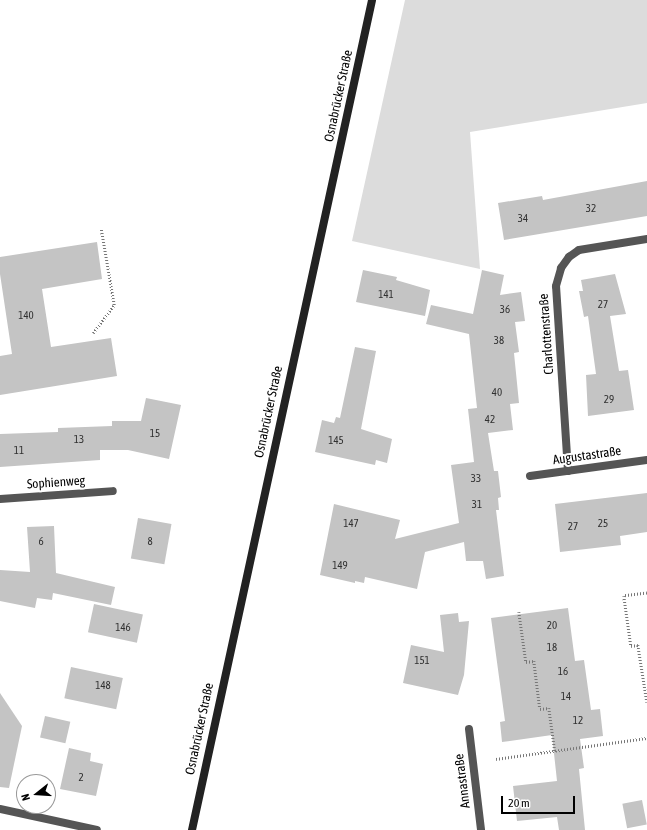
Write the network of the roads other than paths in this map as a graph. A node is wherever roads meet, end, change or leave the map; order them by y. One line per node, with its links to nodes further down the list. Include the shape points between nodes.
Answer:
1 (372, 0): 11 (main road, Osnabrücker Straße)
2 (647, 239): 4 (street, Charlottenstraße, via 579,250 569,257 561,268 556,286)
3 (647, 460): 4 (street, Augustastraße)
4 (568, 471): 5 (street, Augustastraße)
5 (530, 476)
6 (113, 492): 7 (street, Sophienweg)
7 (0, 499)
8 (469, 729): 12 (street, Annastraße)
9 (0, 809): 10 (street)
10 (97, 830)
11 (192, 830)
12 (481, 830)

